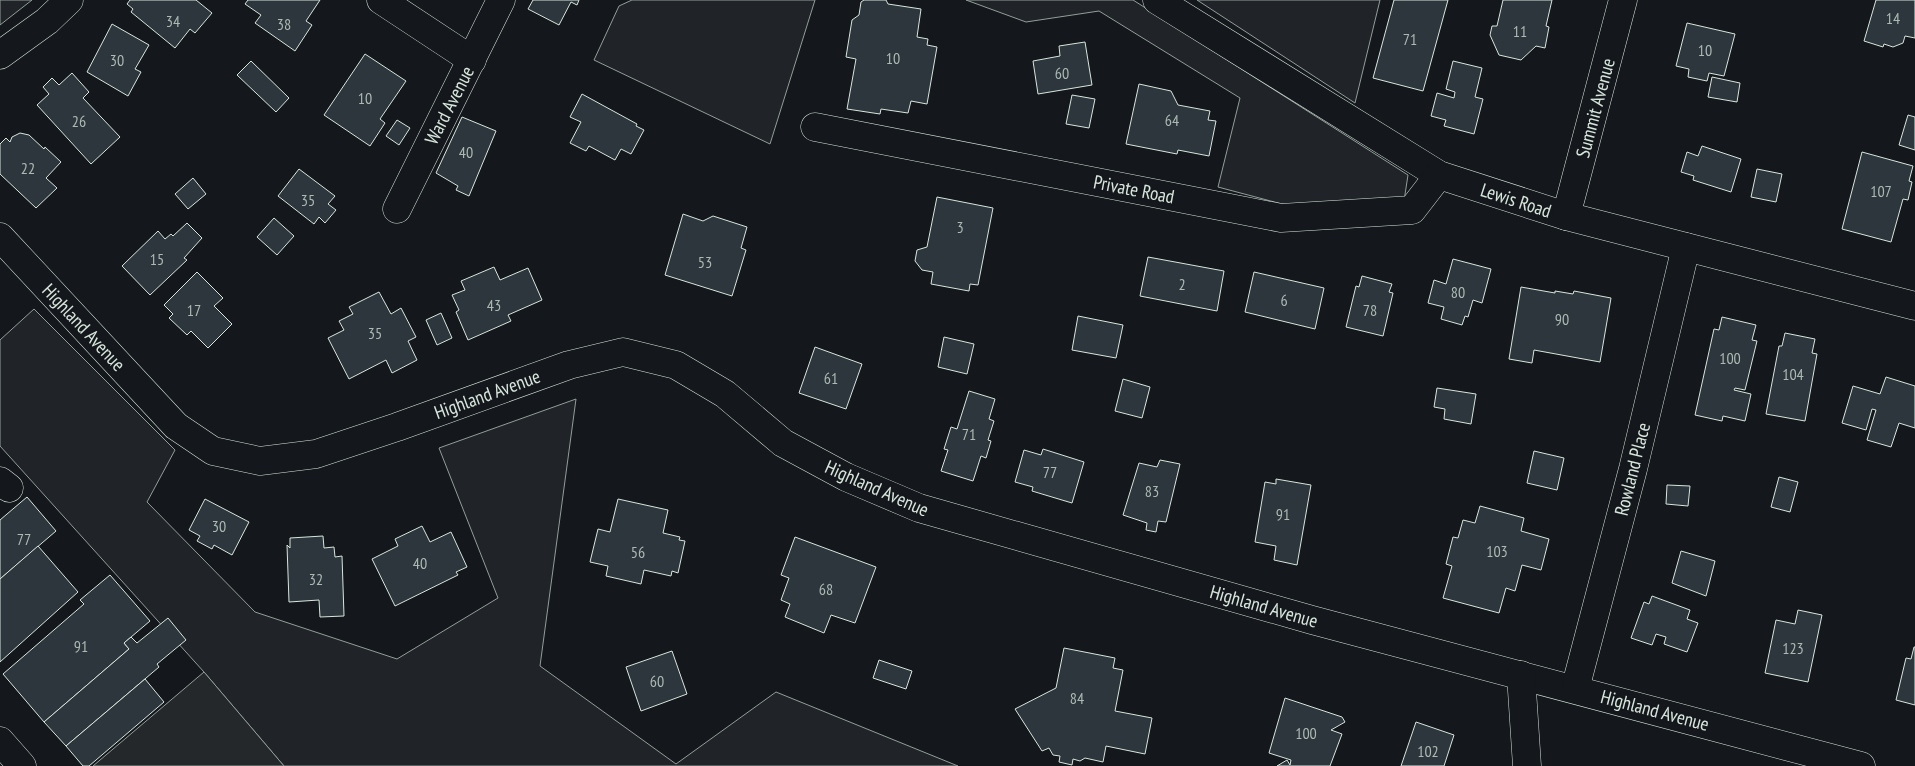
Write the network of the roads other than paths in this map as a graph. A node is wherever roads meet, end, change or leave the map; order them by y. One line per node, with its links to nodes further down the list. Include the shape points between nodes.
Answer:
1 (69, 0): 6 (street, via 48,21)
2 (381, 0): 7 (street)
3 (501, 0): 7 (street, Ward Avenue)
4 (1157, 0): 9 (street, Lewis Road)
5 (1623, 0): 11 (street, Summit Avenue)
6 (0, 55)
7 (472, 60): 10 (street, Ward Avenue)
8 (815, 127): 9 (street, Private Road, via 1282,218 1412,210)
9 (1439, 175): 11 (street, Lewis Road)
10 (397, 209)
11 (1566, 216): 13 (street, Lewis Road)
12 (0, 237): 15 (street, Highland Avenue, via 176,426 213,451 260,461 316,454 568,365 623,352 676,365 725,394 783,443 846,477 920,508 1312,620)
13 (1686, 247): 14 (street, Lewis Road); 16 (street, Rowland Place, via 1633,469)
14 (1915, 306)
15 (1521, 675): 16 (street, Highland Avenue); 19 (street)
16 (1575, 689): 20 (street, Highland Avenue)
17 (0, 741): 18 (street)
18 (22, 766)
19 (1526, 766)
20 (1861, 766)

